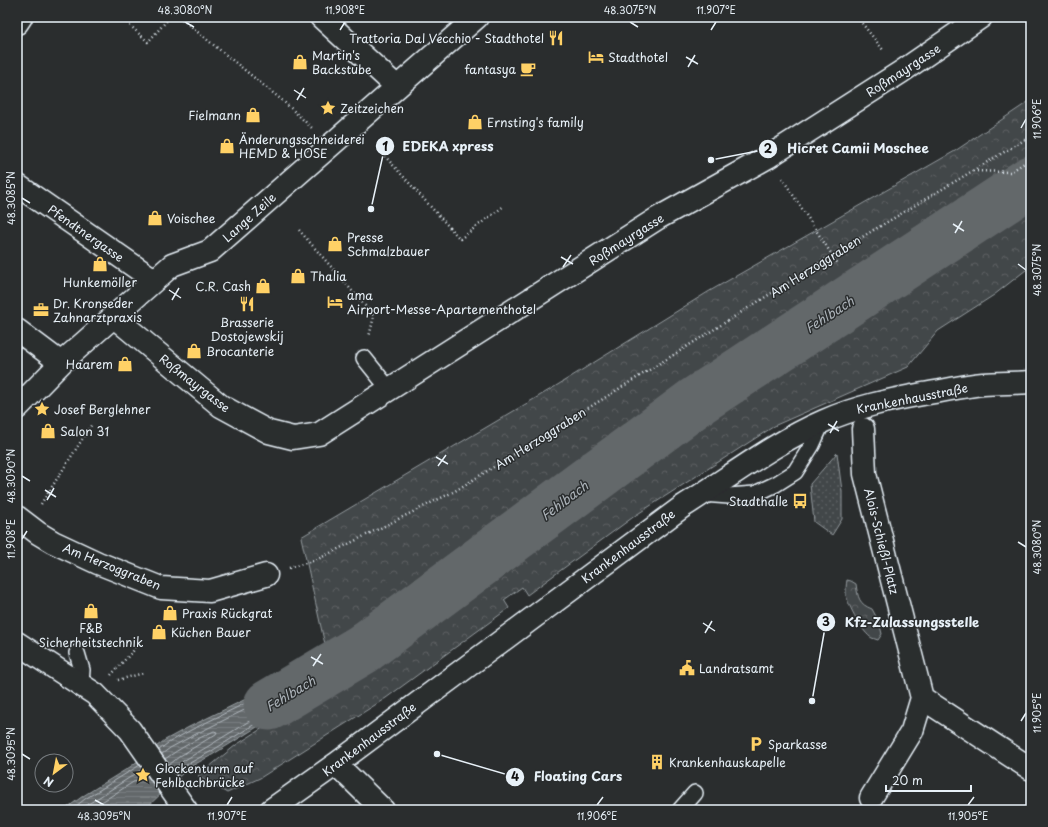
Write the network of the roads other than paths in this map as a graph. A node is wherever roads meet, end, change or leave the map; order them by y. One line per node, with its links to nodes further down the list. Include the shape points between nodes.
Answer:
1 (21, 17): 5 (street)
2 (321, 17): 6 (street)
3 (477, 17): 6 (street, Lange Zeile)
4 (981, 17): 14 (street, Roßmayrgasse, via 902,72 768,157 658,218)
5 (17, 23)
6 (397, 87): 8 (street, Lange Zeile, via 210,251 172,265)
7 (17, 185): 8 (street, Pfendtnergasse)
8 (154, 280): 9 (street, Lange Zeile)
9 (113, 316): 12 (street, Lange Zeile); 14 (street, Roßmayrgasse, via 221,406 269,432 293,438 319,434)
10 (17, 330): 12 (street)
11 (364, 358): 14 (lane)
12 (61, 363): 15 (street, Lange Zeile)
13 (1031, 382): 16 (street, Krankenhausstraße, via 982,384 897,399 861,407)
14 (389, 389)
15 (17, 408)
16 (823, 421): 18 (street, Krankenhausstraße, via 750,461); 18 (lane, via 795,472 776,484 756,494)
17 (863, 429): 24 (street, Alois-Schießl-Platz, via 864,474)
18 (702, 494): 25 (street, Krankenhausstraße)
19 (22, 521): 20 (street, Am Herzoggraben, via 54,542 161,588 210,592)
20 (266, 575)
21 (17, 643): 23 (street)
22 (77, 653): 23 (lane, via 82,670)
23 (93, 687): 29 (street, via 130,730)
24 (922, 698): 26 (street); 28 (street, via 912,731)
25 (336, 764): 30 (street, Krankenhausstraße); 31 (street)
26 (1031, 769)
27 (694, 793): 32 (lane)
28 (871, 798)
29 (182, 804)
30 (271, 810)
31 (383, 810)
32 (680, 810)

